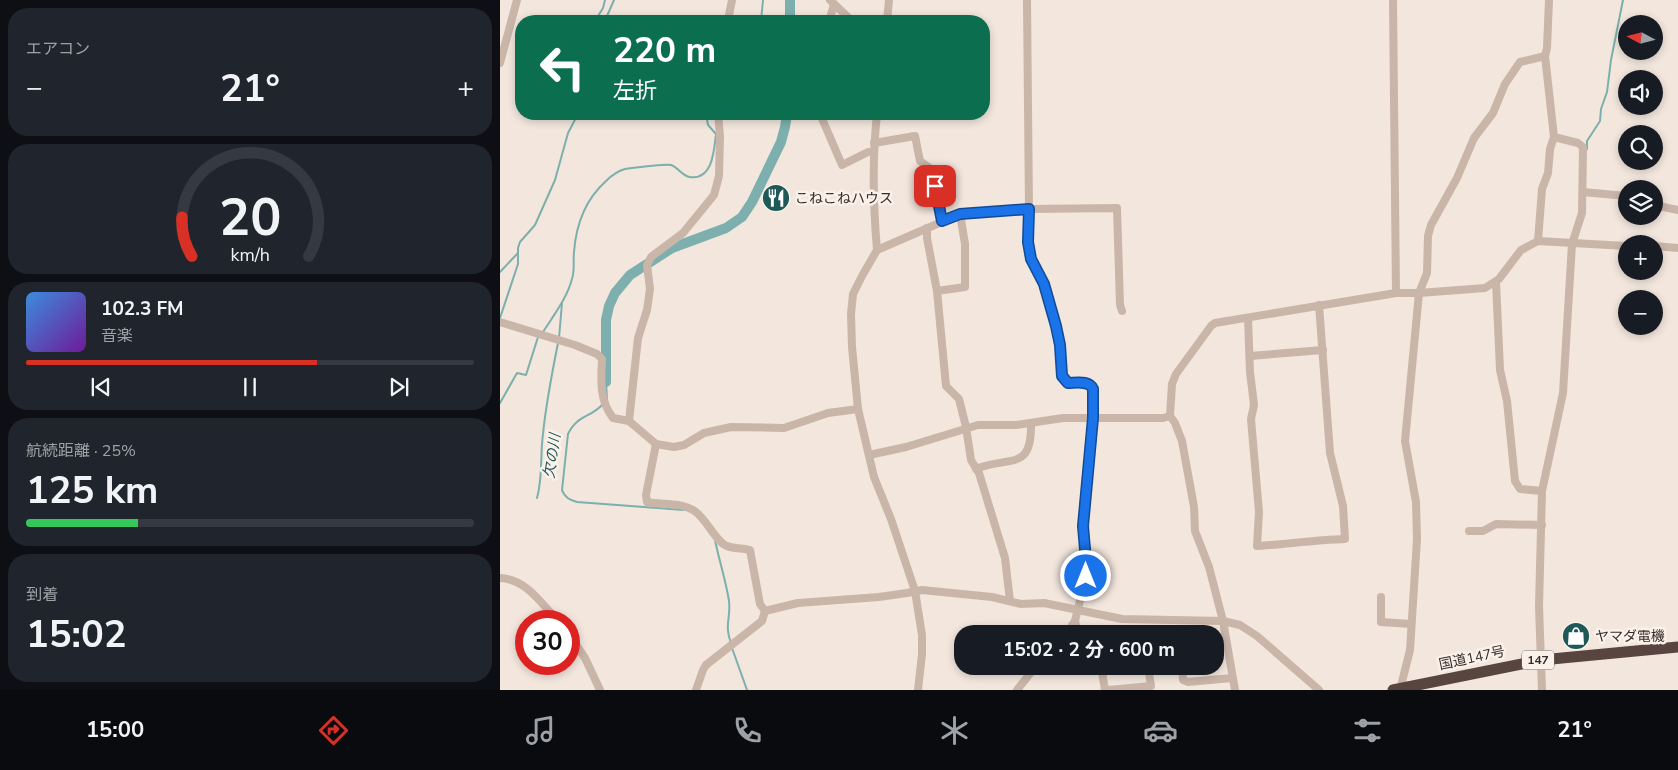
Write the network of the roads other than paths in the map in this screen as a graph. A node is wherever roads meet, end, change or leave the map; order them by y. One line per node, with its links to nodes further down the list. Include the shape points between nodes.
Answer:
1 (517, 0): 12 (street)
2 (732, 0): 8 (street)
3 (889, 0): 10 (street)
4 (1027, 0): 22 (street)
5 (1393, 0): 36 (street)
6 (1550, 0): 11 (street)
7 (832, 3): 9 (street)
8 (729, 15)
9 (845, 15)
10 (888, 15)
11 (1545, 56): 16 (street); 35 (street, via 1520,62 1505,84 1493,113 1474,138 1457,178 1430,225 1427,273)
12 (500, 62)
13 (719, 120): 46 (street, via 719,176 714,195 683,233 651,257 647,265 650,289 638,338)
14 (823, 120): 18 (street, via 842,165)
15 (876, 120): 17 (street)
16 (1554, 137): 19 (street, via 1583,147); 27 (street, via 1542,189)
17 (874, 143): 18 (street); 25 (street, via 915,136 920,161 931,169)
18 (873, 152): 32 (street)
19 (1582, 192): 20 (street); 28 (street, via 1582,213)
20 (1618, 195)
21 (1663, 208): 23 (street)
22 (1029, 209): 24 (street); 38 (street, via 1117,208); 45 (street, via 1031,259 1044,284 1056,326 1062,376 1068,383 1091,385)
23 (1678, 210)
24 (960, 214): 25 (street); 34 (street, via 965,244 965,287)
25 (942, 221): 26 (street)
26 (927, 228): 32 (street); 34 (street)
27 (1538, 242): 28 (street); 33 (street, via 1522,250)
28 (1572, 244): 29 (street); 52 (street, via 1563,392)
29 (1618, 246)
30 (1663, 247): 31 (street)
31 (1678, 248)
32 (877, 250): 43 (street, via 853,294 850,314)
33 (1496, 282): 35 (street, via 1485,288); 52 (street, via 1500,370 1507,401 1515,481 1520,489)
34 (937, 291): 48 (street, via 946,386 959,400)
35 (1419, 293): 36 (street); 64 (street, via 1405,441 1416,502 1417,540)
36 (1392, 294): 37 (street)
37 (1319, 306): 39 (street); 41 (street)
38 (1122, 311)
39 (1248, 318): 42 (street); 44 (street, via 1215,323 1207,331 1176,374 1172,384)
40 (500, 322): 46 (street, via 597,354 602,359 604,403 612,418)
41 (1323, 350): 42 (street); 42 (street, via 1330,453 1343,506 1345,539 1257,546 1259,512)
42 (1250, 356)
43 (858, 409): 49 (street, via 828,413 784,428 731,427 704,433 684,445); 50 (street)
44 (1170, 416): 45 (street); 62 (street, via 1179,432 1196,532 1209,566)
45 (1093, 418): 47 (street, via 1063,418); 61 (street, via 1083,526 1086,576)
46 (628, 421): 49 (street)
47 (1031, 424): 48 (street); 51 (street, via 1032,437 1025,456)
48 (966, 427): 50 (street, via 906,447); 51 (street, via 971,460)
49 (656, 444): 60 (street, via 647,502 687,506 702,517 726,546 750,550 760,604)
50 (869, 455): 56 (street)
51 (976, 469): 58 (street, via 1005,558)
52 (1542, 491): 53 (street)
53 (1542, 525): 54 (street, via 1496,524 1483,531); 70 (street, via 1538,606)
54 (1469, 531)
55 (500, 578): 59 (street, via 519,582)
56 (915, 591): 58 (street, via 942,591); 60 (street, via 798,603); 78 (street, via 922,635)
57 (1381, 597): 64 (street, via 1381,622)
58 (1010, 601): 61 (street, via 1044,603)
59 (547, 610)
60 (765, 611): 77 (street, via 762,621 706,665)
61 (1076, 611): 62 (street, via 1122,619); 63 (street)
62 (1222, 621): 67 (street); 82 (street, via 1240,625 1257,636)
63 (1074, 622): 65 (street); 66 (street)
64 (1411, 624): 83 (street, via 1410,650)
65 (1072, 625)
66 (1075, 625)
67 (1225, 642): 75 (street)
68 (1678, 647): 70 (highway, 国道147号 / 147)
69 (580, 650): 76 (street)
70 (1541, 660): 83 (highway, 国道147号 / 147); 84 (street)
71 (1029, 675): 79 (street)
72 (1103, 675): 80 (street)
73 (1149, 675): 80 (street, via 1151,686)
74 (1183, 675): 75 (street, via 1183,680 1188,682)
75 (1232, 678): 81 (street)
76 (600, 690)
77 (696, 690)
78 (918, 690)
79 (1017, 690)
80 (1106, 690)
81 (1235, 690)
82 (1320, 690)
83 (1398, 690)
84 (1542, 690)

